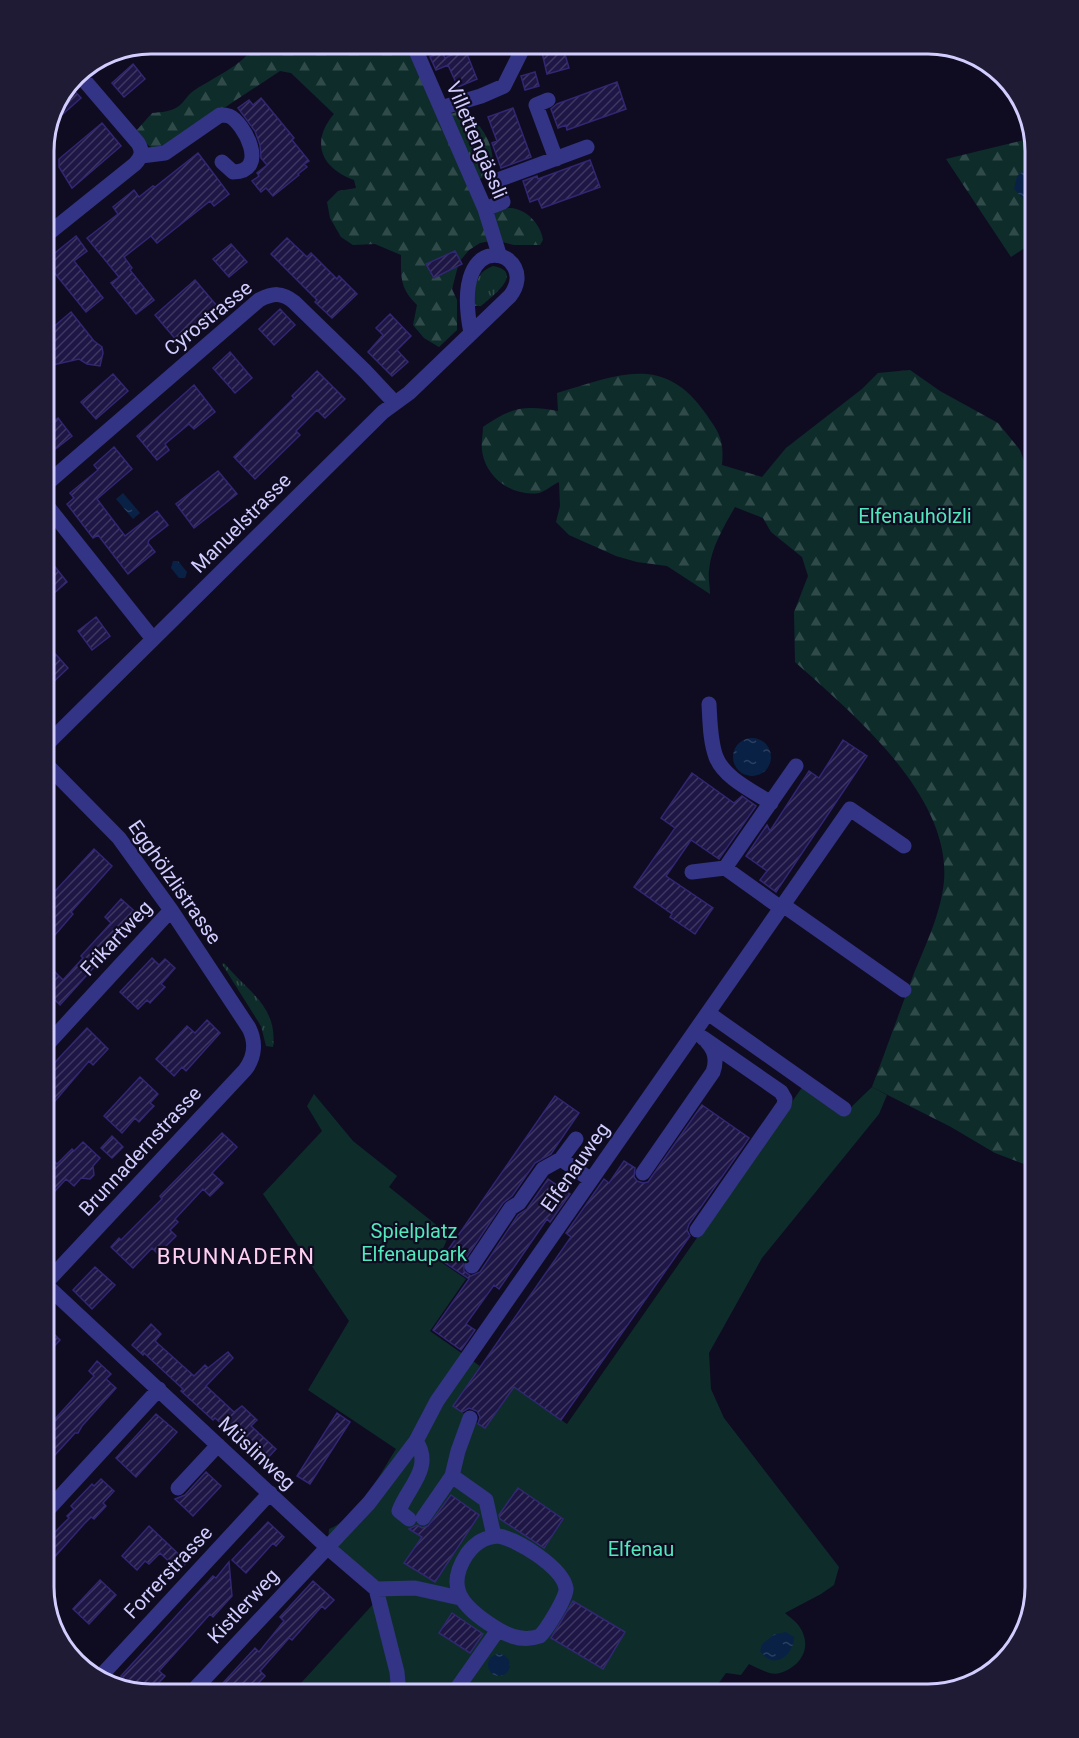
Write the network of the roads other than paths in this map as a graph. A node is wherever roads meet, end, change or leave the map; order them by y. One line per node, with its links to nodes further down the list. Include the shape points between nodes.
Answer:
1 (417, 54): 5 (street, Villettengässli)
2 (520, 54): 5 (street, via 504,86)
3 (85, 80): 7 (street, via 138,142)
4 (548, 100): 8 (street, via 536,105)
5 (441, 108): 10 (street, Villettengässli)
6 (587, 147): 8 (street)
7 (141, 156): 9 (street, via 165,153 220,115 228,115 252,148 252,160 240,172 233,172); 11 (street)
8 (556, 159): 10 (street, via 495,181 503,202)
9 (222, 162)
10 (485, 209): 12 (street, Villettengässli)
11 (54, 229)
12 (499, 254): 13 (street, via 483,258 471,271 466,303); 13 (street, Manuelstrasse, via 514,267 515,287)
13 (471, 333): 14 (street, Manuelstrasse)
14 (394, 404): 15 (street, Cyrostrasse, via 365,370 294,302 287,296 269,295); 17 (street, Manuelstrasse)
15 (54, 477)
16 (54, 515): 17 (street)
17 (153, 639): 19 (street, Manuelstrasse)
18 (710, 704): 22 (street, via 719,763 732,777)
19 (54, 737)
20 (796, 766): 22 (street)
21 (54, 772): 27 (street, Egghölzlistrasse, via 109,825)
22 (771, 803): 24 (street)
23 (904, 846): 26 (street, Elfenauweg, via 850,808)
24 (725, 868): 25 (street); 26 (street)
25 (692, 872)
26 (782, 907): 28 (street); 29 (street, Elfenauweg)
27 (171, 910): 31 (street, Frikartweg); 32 (street, Egghölzlistrasse)
28 (904, 990)
29 (708, 1013): 30 (street, Elfenauweg); 33 (street)
30 (699, 1035): 36 (street, via 714,1052 713,1072); 37 (street, Elfenauweg); 38 (street, via 781,1092 785,1099)
31 (54, 1037)
32 (254, 1040): 40 (street, Brunnadernstrasse, via 253,1056 245,1070)
33 (844, 1109)
34 (576, 1138): 35 (street)
35 (561, 1159): 37 (street); 39 (street, via 543,1169)
36 (643, 1173)
37 (591, 1180): 44 (street, Elfenauweg, via 437,1401)
38 (697, 1230)
39 (472, 1266)
40 (54, 1273)
41 (54, 1293): 42 (street, Müslinweg)
42 (159, 1389): 45 (street, Müslinweg); 49 (street)
43 (470, 1419): 46 (street)
44 (416, 1441): 46 (street, via 422,1453 421,1468 399,1511 416,1518); 51 (street, Elfenauweg, via 369,1503)
45 (218, 1445): 47 (street); 48 (street, Müslinweg)
46 (452, 1476): 50 (street, via 486,1500)
47 (178, 1488)
48 (270, 1493): 51 (street, Müslinweg); 55 (street, Forrerstrasse)
49 (54, 1503)
50 (494, 1536): 53 (street, via 476,1544 462,1564 457,1579); 54 (street, via 511,1540 543,1560 561,1578 566,1592 540,1636 522,1639)
51 (327, 1547): 52 (street); 56 (street, Kistlerweg)
52 (376, 1589): 53 (street, via 415,1588); 57 (street)
53 (460, 1598): 54 (street, via 470,1611)
54 (498, 1630): 58 (street)
55 (104, 1672)
56 (199, 1684)
57 (398, 1684)
58 (460, 1684)

